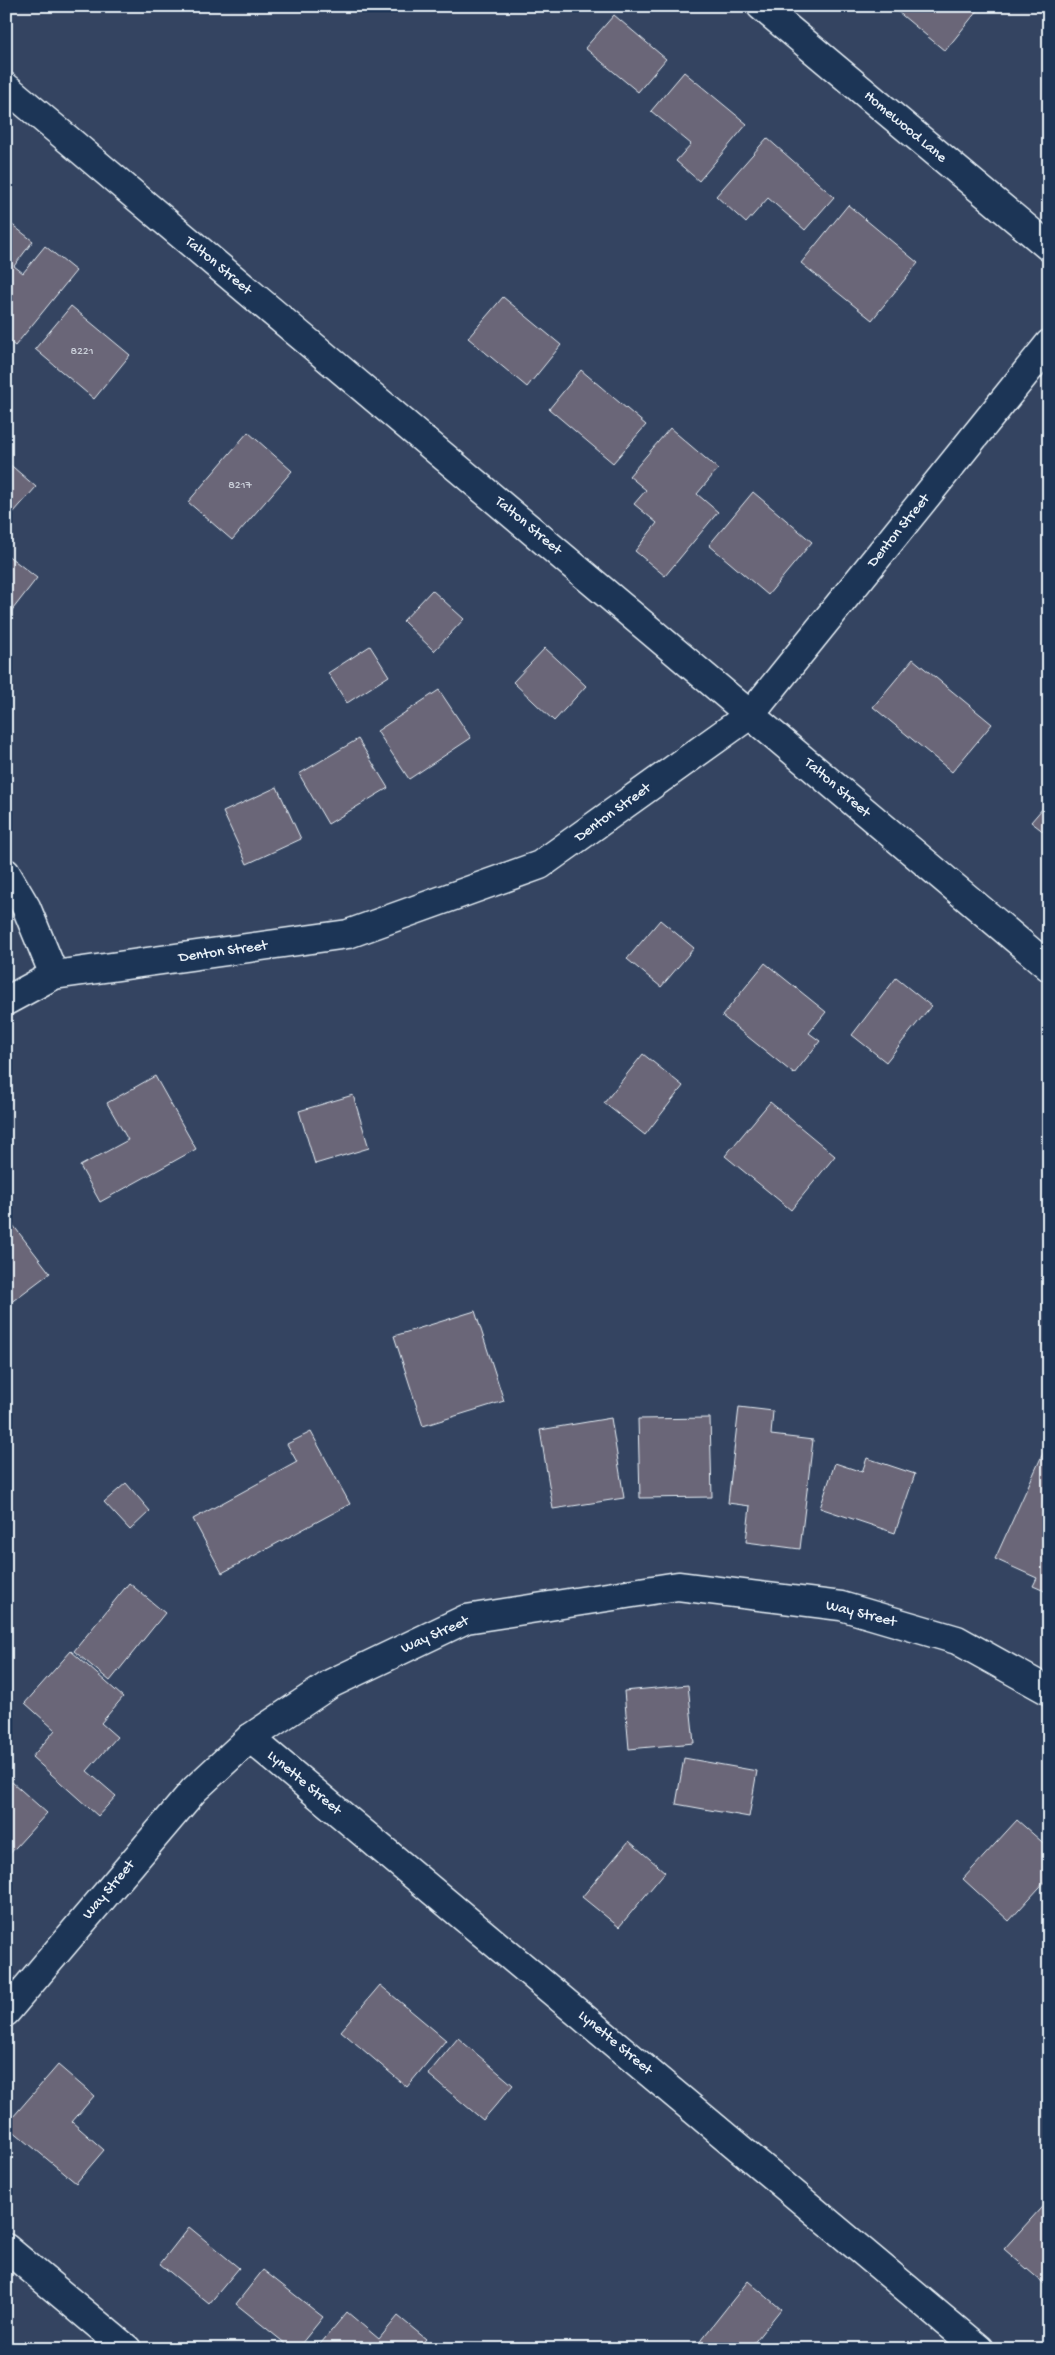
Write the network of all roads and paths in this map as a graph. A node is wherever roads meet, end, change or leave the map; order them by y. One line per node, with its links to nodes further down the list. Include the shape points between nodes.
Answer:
1 (761, 6): 3 (street, Homewood Lane)
2 (6, 87): 5 (street, Talton Street)
3 (1049, 247)
4 (1049, 344): 5 (street, Denton Street)
5 (752, 714): 7 (street, Talton Street); 8 (street, Denton Street, via 540,865 348,934)
6 (6, 873): 8 (street, via 26,907)
7 (1049, 967)
8 (54, 975): 9 (street, Denton Street)
9 (6, 1001)
10 (1049, 1691): 11 (street, Way Street, via 957,1640 840,1606 678,1586 466,1619 332,1683)
11 (250, 1738): 12 (street, Way Street, via 194,1790); 15 (street, Lynette Street)
12 (6, 2012)
13 (6, 2248): 14 (street)
14 (126, 2349)
15 (979, 2349)

